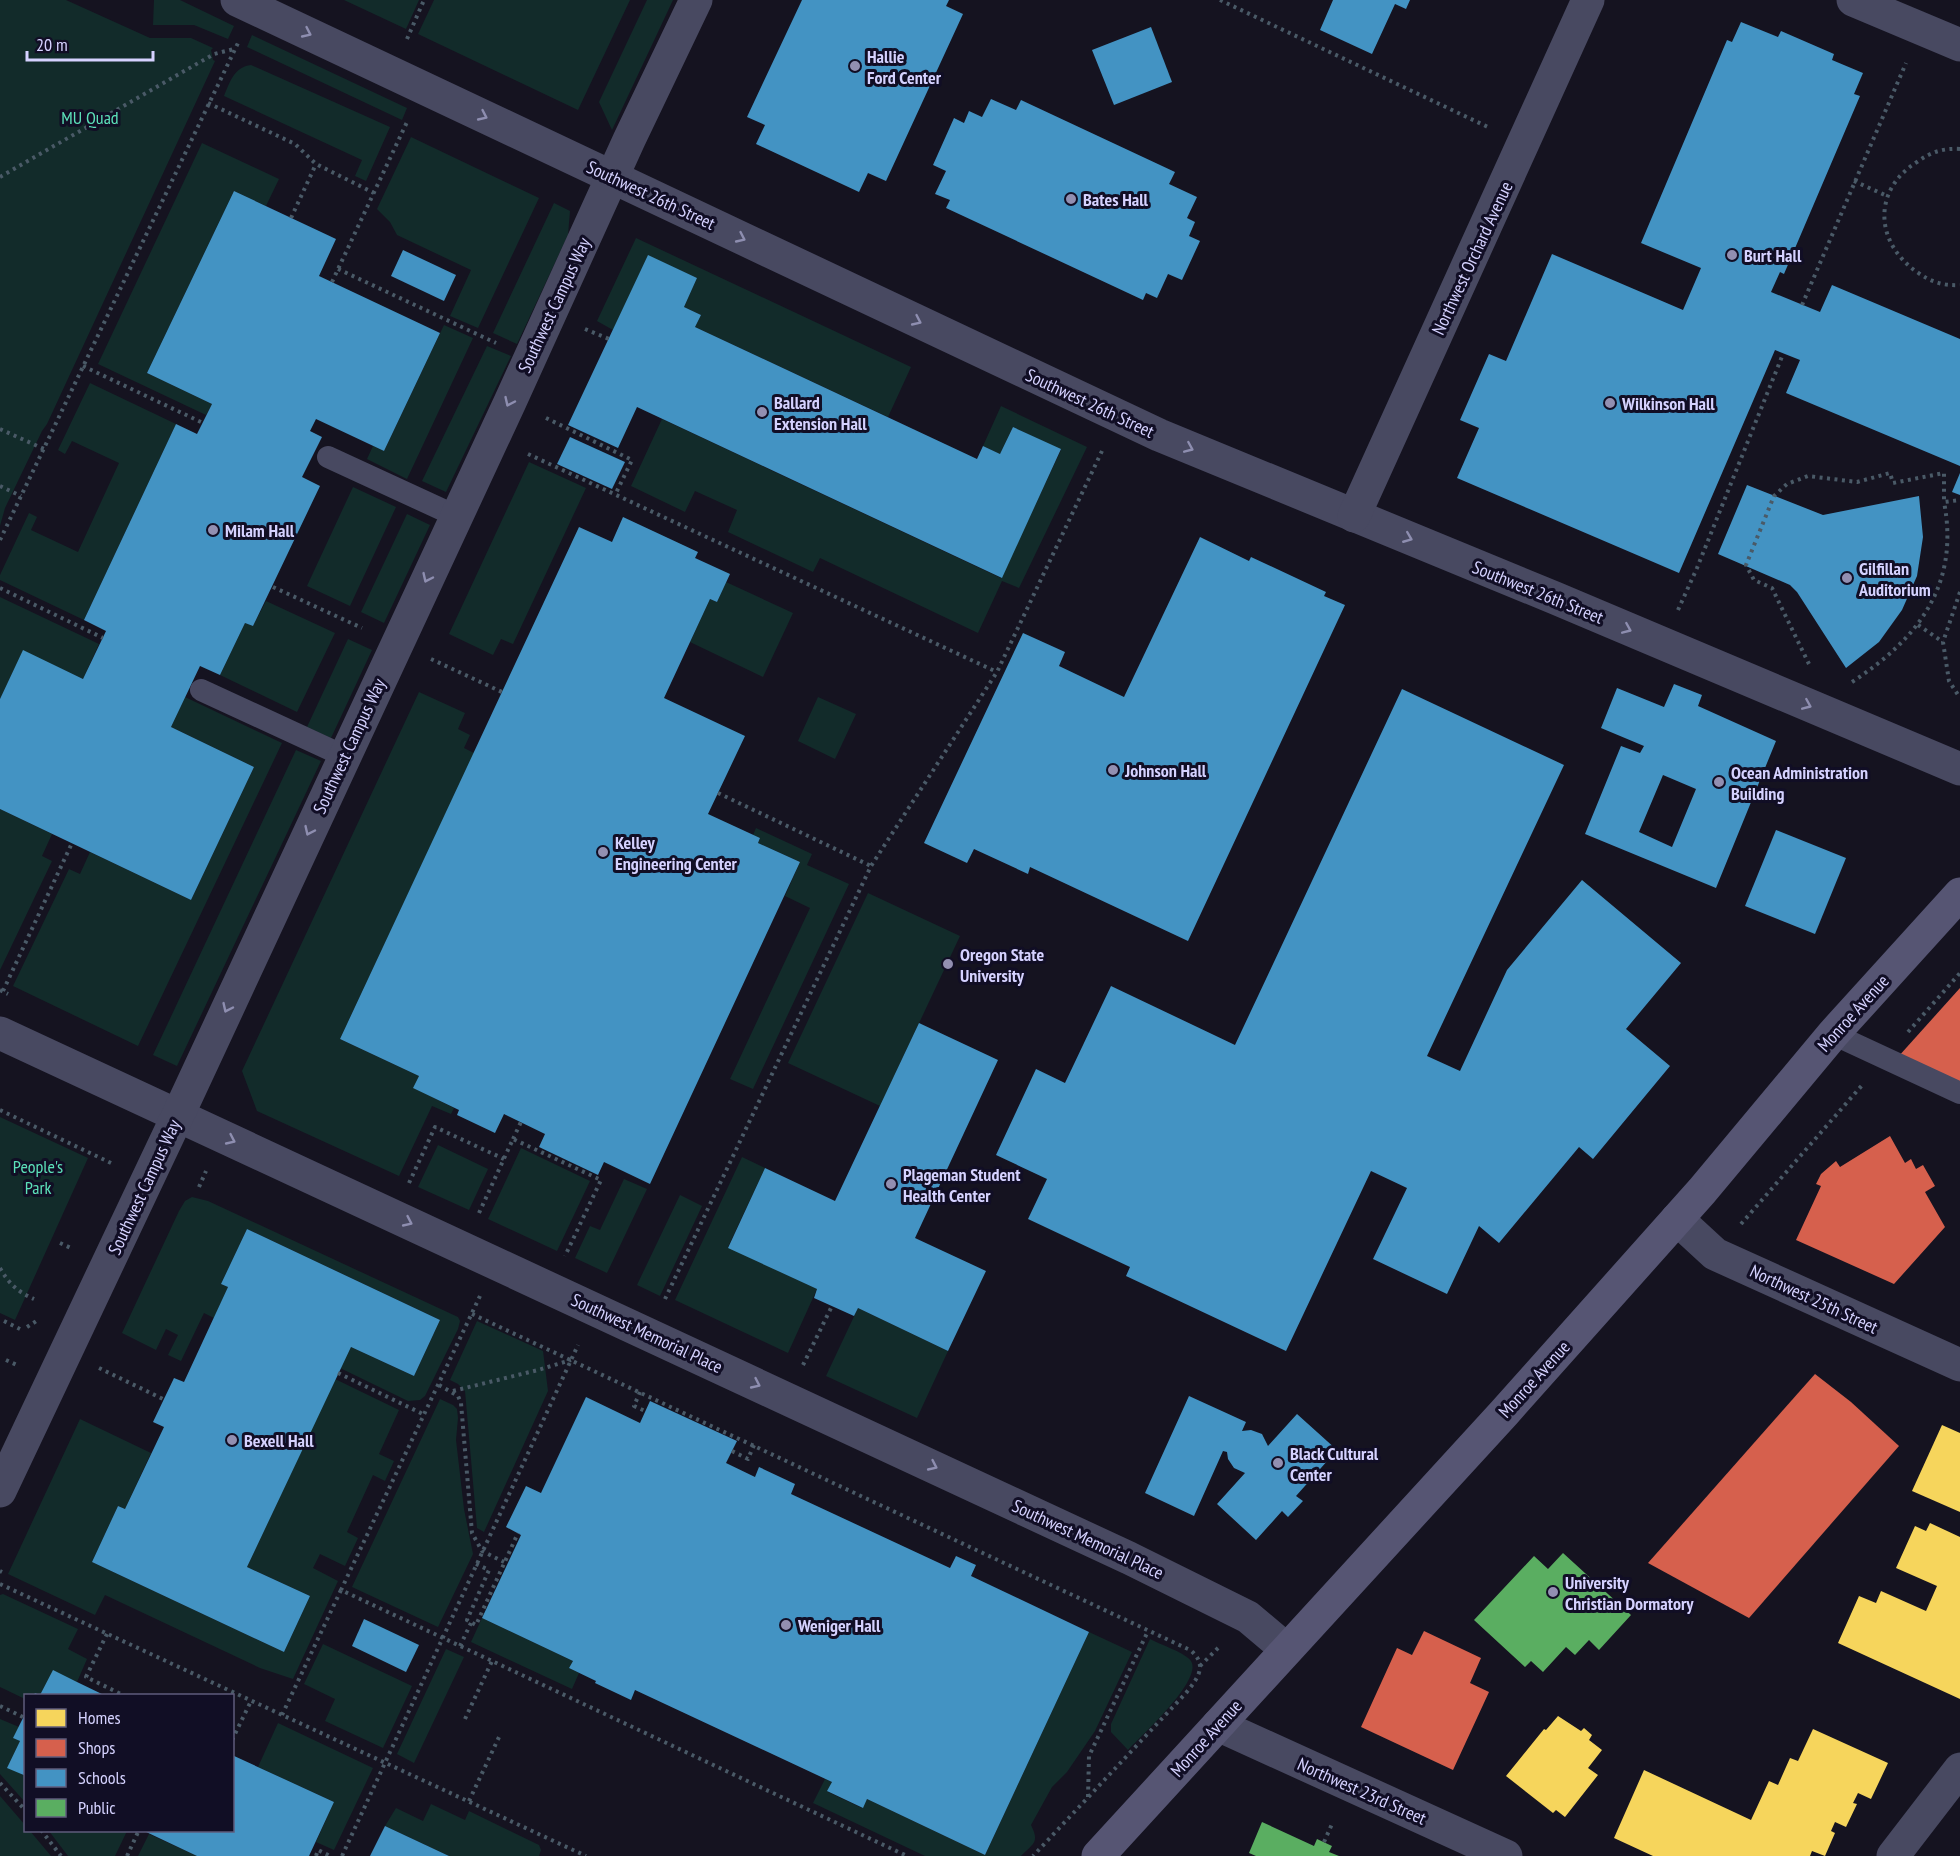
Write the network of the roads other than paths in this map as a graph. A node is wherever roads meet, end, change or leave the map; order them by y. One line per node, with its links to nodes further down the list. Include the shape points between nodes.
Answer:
1 (696, 0): 6 (street, Southwest Campus Way)
2 (1588, 0): 9 (street, Northwest Orchard Avenue)
3 (1853, 0): 5 (street)
4 (245, 4): 6 (street, Southwest 26th Street, one-way to 6)
5 (1960, 45)
6 (612, 177): 8 (street, Southwest Campus Way, one-way to 8); 9 (street, Southwest 26th Street, one-way to 9, via 1159,435)
7 (328, 457): 8 (lane)
8 (456, 516): 11 (street, Southwest Campus Way, one-way to 11)
9 (1354, 516): 12 (street, Southwest 26th Street, one-way to 12)
10 (201, 690): 11 (lane)
11 (344, 756): 17 (street, Southwest Campus Way, one-way to 17)
12 (1960, 769)
13 (1960, 894): 15 (street, Monroe Avenue)
14 (0, 1033): 17 (street, Southwest Memorial Place)
15 (1833, 1034): 16 (lane); 18 (street, Monroe Avenue)
16 (1960, 1092)
17 (178, 1115): 20 (street, Southwest Campus Way); 21 (street, Southwest Memorial Place, one-way to 21, via 1130,1558 1248,1617)
18 (1677, 1219): 19 (street, Northwest 25th Street, via 1715,1254); 21 (street, Monroe Avenue)
19 (1960, 1365)
20 (0, 1491)
21 (1286, 1649): 22 (street, Monroe Avenue)
22 (1218, 1725): 24 (street, Monroe Avenue); 25 (street, Northwest 23rd Street)
23 (1960, 1769): 26 (street)
24 (1098, 1856)
25 (1506, 1856)
26 (1893, 1856)

